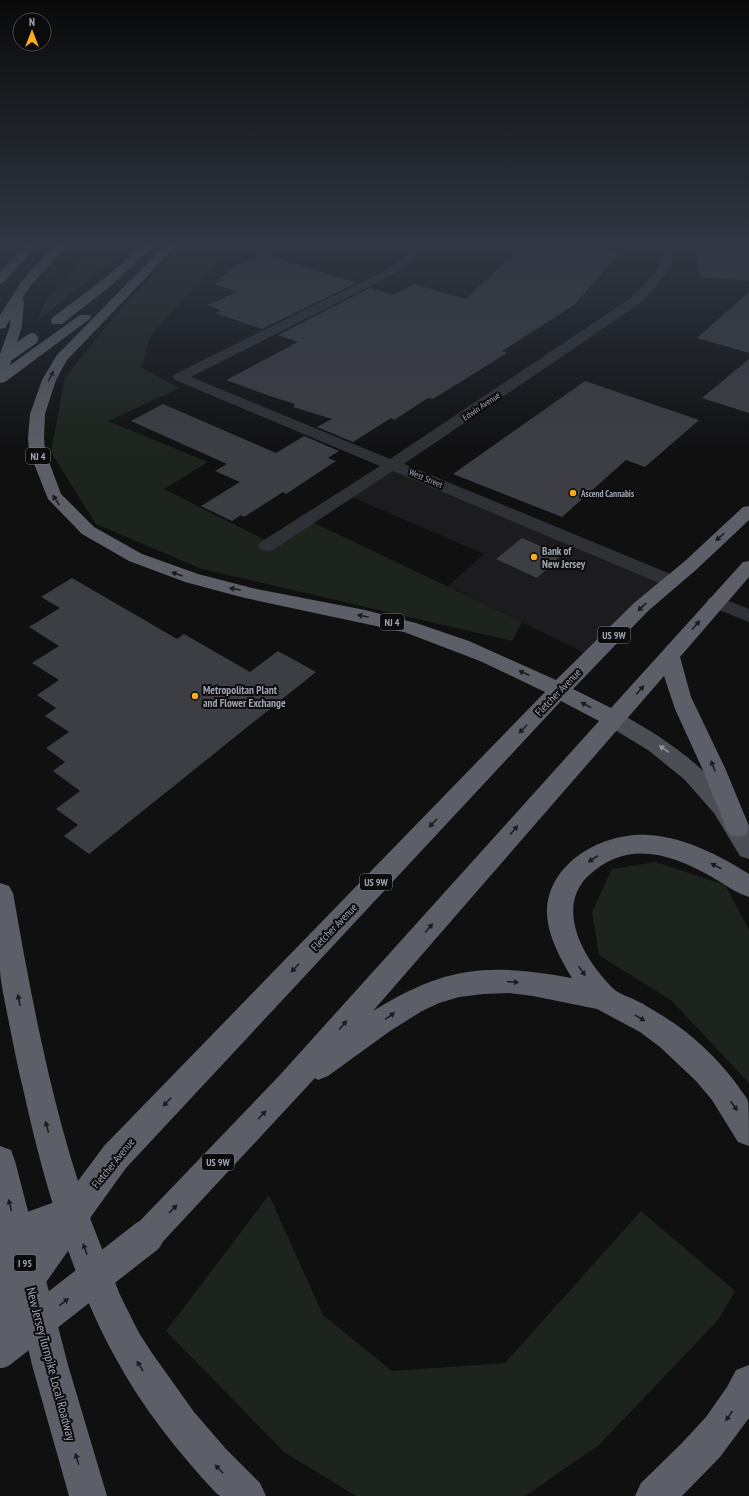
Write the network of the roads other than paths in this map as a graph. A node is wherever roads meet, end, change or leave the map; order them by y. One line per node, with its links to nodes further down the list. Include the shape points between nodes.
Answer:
1 (7, 314): 8 (highway)
2 (17, 314): 10 (highway, via 16,326)
3 (66, 314): 9 (highway, bridge)
4 (91, 314): 11 (highway)
5 (105, 314): 20 (highway, NJ 4, one-way to 5, via 453,642 408,627 221,586 163,569 111,545 83,526 62,508 49,489 38,457 37,425 42,395 50,377 62,358)
6 (306, 314): 12 (street, West Street, via 180,377)
7 (616, 314): 12 (street, Edwin Avenue)
8 (0, 325)
9 (0, 360)
10 (0, 375)
11 (0, 379)
12 (393, 464): 14 (street, Edwin Avenue); 16 (street, West Street)
13 (749, 511): 16 (highway, Fletcher Avenue / US 9W, one-way to 16)
14 (267, 546)
15 (749, 566): 17 (highway, US 9W)
16 (671, 581): 20 (highway, Fletcher Avenue / US 9W, one-way to 20, via 641,607)
17 (716, 602): 18 (street); 19 (highway, US 9W, one-way to 17)
18 (749, 616)
19 (670, 655): 21 (highway, US 9W, one-way to 19); 22 (highway, one-way to 19, via 710,760 682,703 674,682)
20 (559, 690): 21 (highway, NJ 4, one-way to 20); 30 (highway, Fletcher Avenue / US 9W, one-way to 30, via 117,1156)
21 (613, 719): 22 (main road, one-way to 21, via 712,794 684,764 648,738); 27 (highway, US 9W, one-way to 21)
22 (738, 828): 23 (main road)
23 (749, 849)
24 (749, 887): 26 (highway, one-way to 26, via 697,857 660,846 619,846 607,850 583,865 567,884 562,897 560,920 574,959)
25 (0, 893): 38 (highway, one-way to 25, via 190,1436 164,1403 127,1345 108,1308 70,1208 47,1127 25,1034)
26 (606, 999): 27 (highway, one-way to 26, via 404,1007 449,987 507,981 535,984); 28 (highway, one-way to 28, via 652,1024 694,1058 719,1086)
27 (289, 1086): 34 (highway, US 9W, one-way to 27, bridge, via 146,1237)
28 (749, 1131)
29 (0, 1161): 35 (highway, New Jersey Turnpike Local Roadway / I 95, one-way to 29)
30 (74, 1213): 31 (highway, bridge); 33 (highway, Fletcher Avenue / US 9W, bridge)
31 (0, 1240)
32 (0, 1250): 35 (highway)
33 (0, 1318)
34 (0, 1351)
35 (50, 1365): 37 (highway, New Jersey Turnpike Local Roadway / I 95, one-way to 35)
36 (749, 1383): 39 (highway, one-way to 39, via 728,1418 701,1450)
37 (88, 1496)
38 (247, 1496)
39 (654, 1496)

